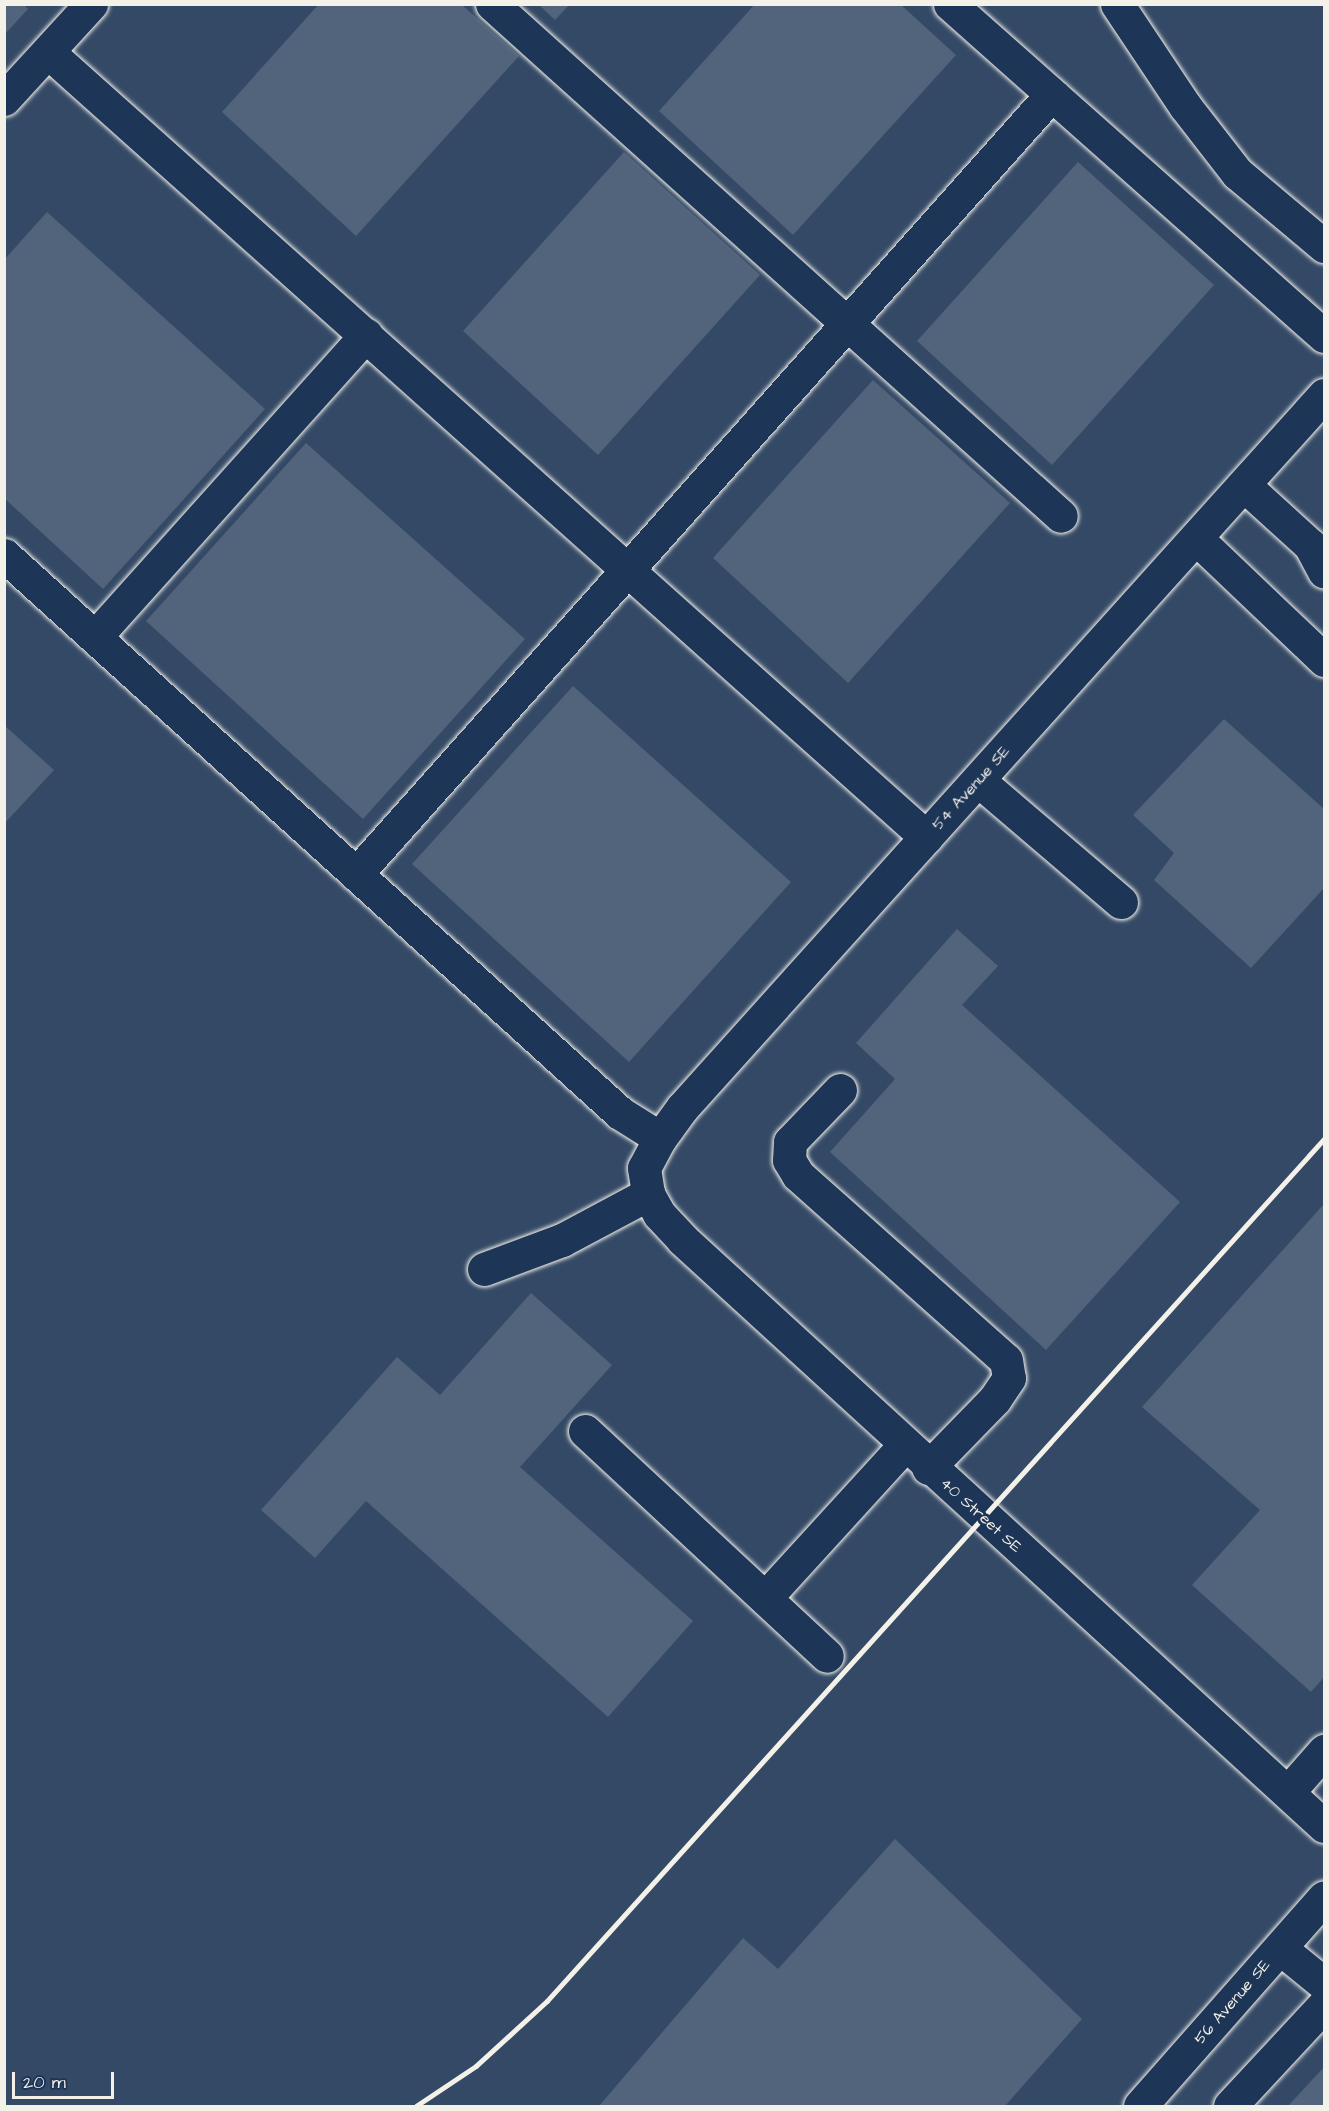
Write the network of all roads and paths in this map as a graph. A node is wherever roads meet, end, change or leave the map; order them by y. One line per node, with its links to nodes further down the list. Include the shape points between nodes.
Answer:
1 (91, 4): 5 (street)
2 (492, 4): 9 (street)
3 (950, 4): 6 (street)
4 (1117, 4): 8 (street, via 1185,106 1238,173)
5 (48, 52): 7 (street); 10 (street)
6 (1052, 94): 9 (street); 11 (street)
7 (4, 99)
8 (1324, 246)
9 (848, 325): 14 (street); 17 (street)
10 (366, 335): 17 (street); 19 (street)
11 (1324, 336)
12 (1324, 395): 13 (street, 54 Avenue SE)
13 (1244, 485): 15 (street, 54 Avenue SE); 18 (street, via 1310,544)
14 (1061, 516)
15 (1196, 538): 20 (street); 21 (street, 54 Avenue SE)
16 (4, 555): 19 (street)
17 (628, 571): 22 (street); 23 (street)
18 (1324, 572)
19 (94, 637): 23 (street)
20 (1324, 660)
21 (978, 780): 22 (street, 54 Avenue SE); 24 (street)
22 (926, 837): 26 (street, 54 Avenue SE, via 682,1108)
23 (356, 874): 26 (street, via 621,1113)
24 (1121, 902)
25 (840, 1090): 31 (street, via 790,1142 789,1160 798,1175 1006,1360 1009,1378 995,1400)
26 (660, 1138): 27 (street, 54 Avenue SE, via 644,1168)
27 (648, 1194): 28 (street, via 562,1240); 30 (street, 40 Street SE, via 659,1214 682,1239)
28 (484, 1269)
29 (585, 1431): 32 (street)
30 (904, 1446): 31 (street, 40 Street SE); 32 (street)
31 (928, 1468): 35 (street, 40 Street SE)
32 (765, 1598): 33 (street)
33 (827, 1656)
34 (1324, 1751): 35 (street)
35 (1288, 1792): 36 (street, 40 Street SE)
36 (1324, 1826)
37 (1324, 1897): 38 (street, 56 Avenue SE)
38 (1280, 1948): 39 (street); 41 (street, 56 Avenue SE)
39 (1324, 1984)
40 (1324, 2005): 42 (street)
41 (1140, 2106)
42 (1230, 2106)

